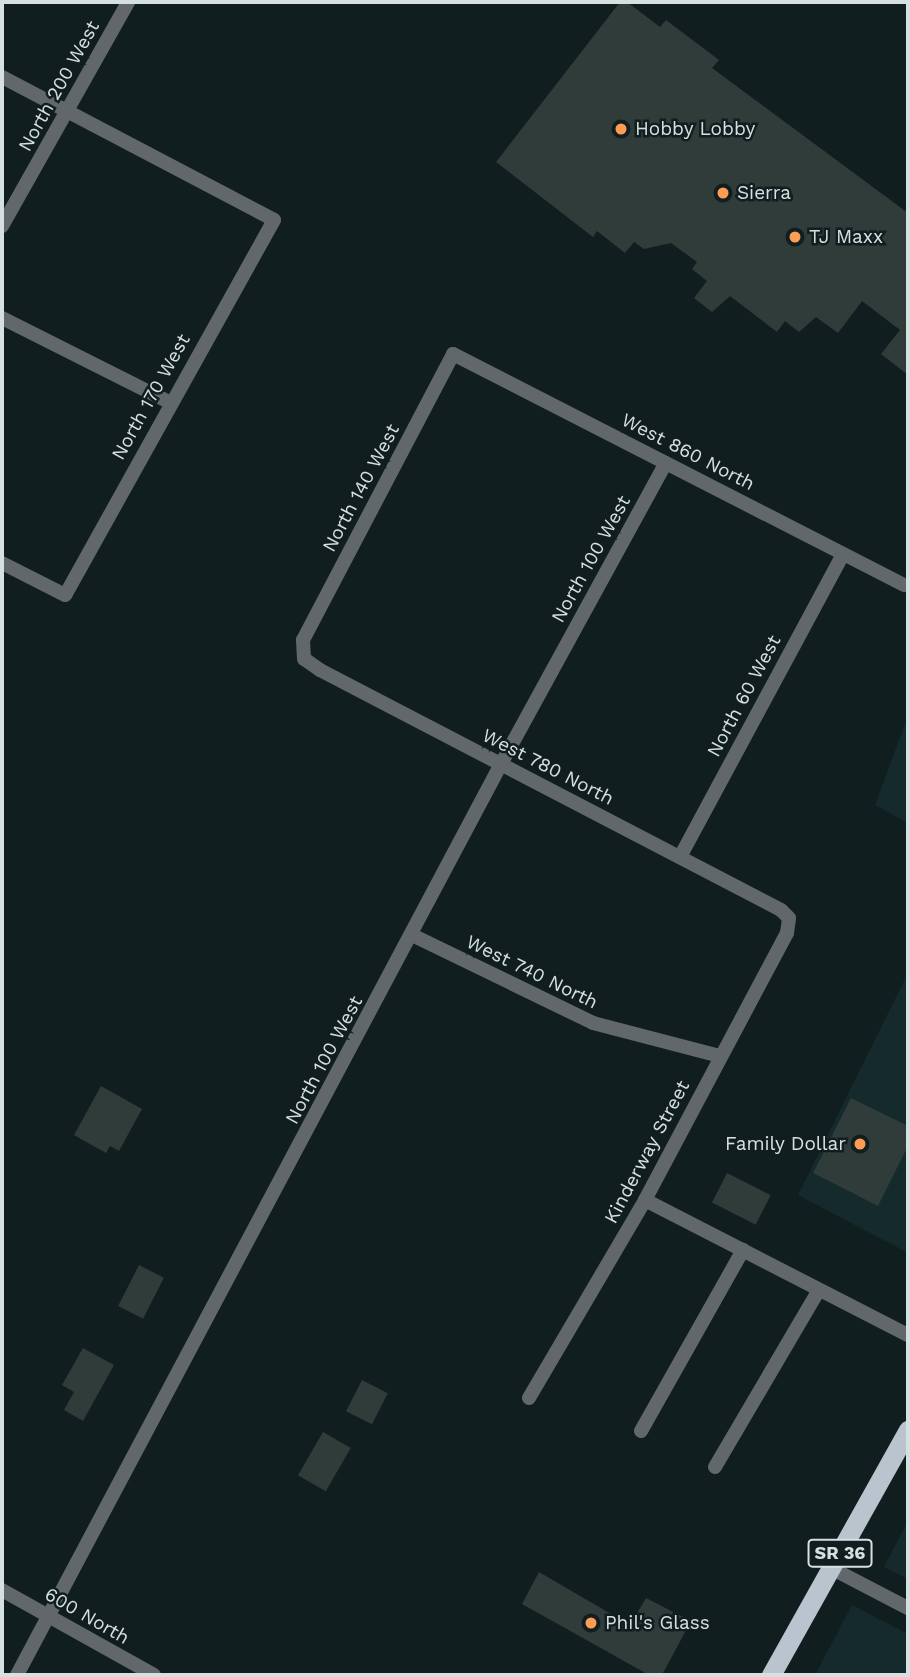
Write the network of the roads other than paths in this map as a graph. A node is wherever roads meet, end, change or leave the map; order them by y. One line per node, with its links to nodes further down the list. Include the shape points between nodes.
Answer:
1 (128, 2): 3 (street, North 200 West)
2 (2, 78): 3 (street)
3 (67, 110): 4 (street, North 200 West); 7 (street, North 170 West, via 274,220)
4 (2, 226)
5 (2, 318): 7 (street)
6 (453, 354): 8 (street, West 860 North); 12 (street, North 140 West)
7 (169, 402): 10 (street, North 170 West, via 65,595)
8 (666, 463): 9 (street, West 860 North); 13 (street, North 100 West)
9 (843, 554): 11 (street, West 860 North); 14 (street, North 60 West)
10 (2, 563)
11 (904, 585)
12 (303, 640): 13 (street, West 780 North, via 304,659 320,670)
13 (501, 764): 14 (street, West 780 North); 16 (street, North 100 West)
14 (680, 857): 15 (street, West 780 North)
15 (789, 918): 17 (street, Kinderway Street, via 787,933)
16 (412, 935): 17 (street, West 740 North, via 593,1023); 29 (street, North 100 West)
17 (720, 1056): 18 (street, Kinderway Street)
18 (645, 1200): 19 (street); 22 (street, Kinderway Street)
19 (743, 1250): 20 (street); 24 (street)
20 (819, 1290): 21 (street); 25 (street)
21 (908, 1335)
22 (529, 1398)
23 (908, 1430): 26 (highway, SR 36)
24 (641, 1431)
25 (715, 1467)
26 (831, 1568): 28 (street); 32 (highway, SR 36)
27 (2, 1590): 29 (street, 600 North)
28 (908, 1608)
29 (50, 1618): 30 (street, North 100 West); 31 (street, 600 North)
30 (17, 1675)
31 (154, 1675)
32 (772, 1675)

